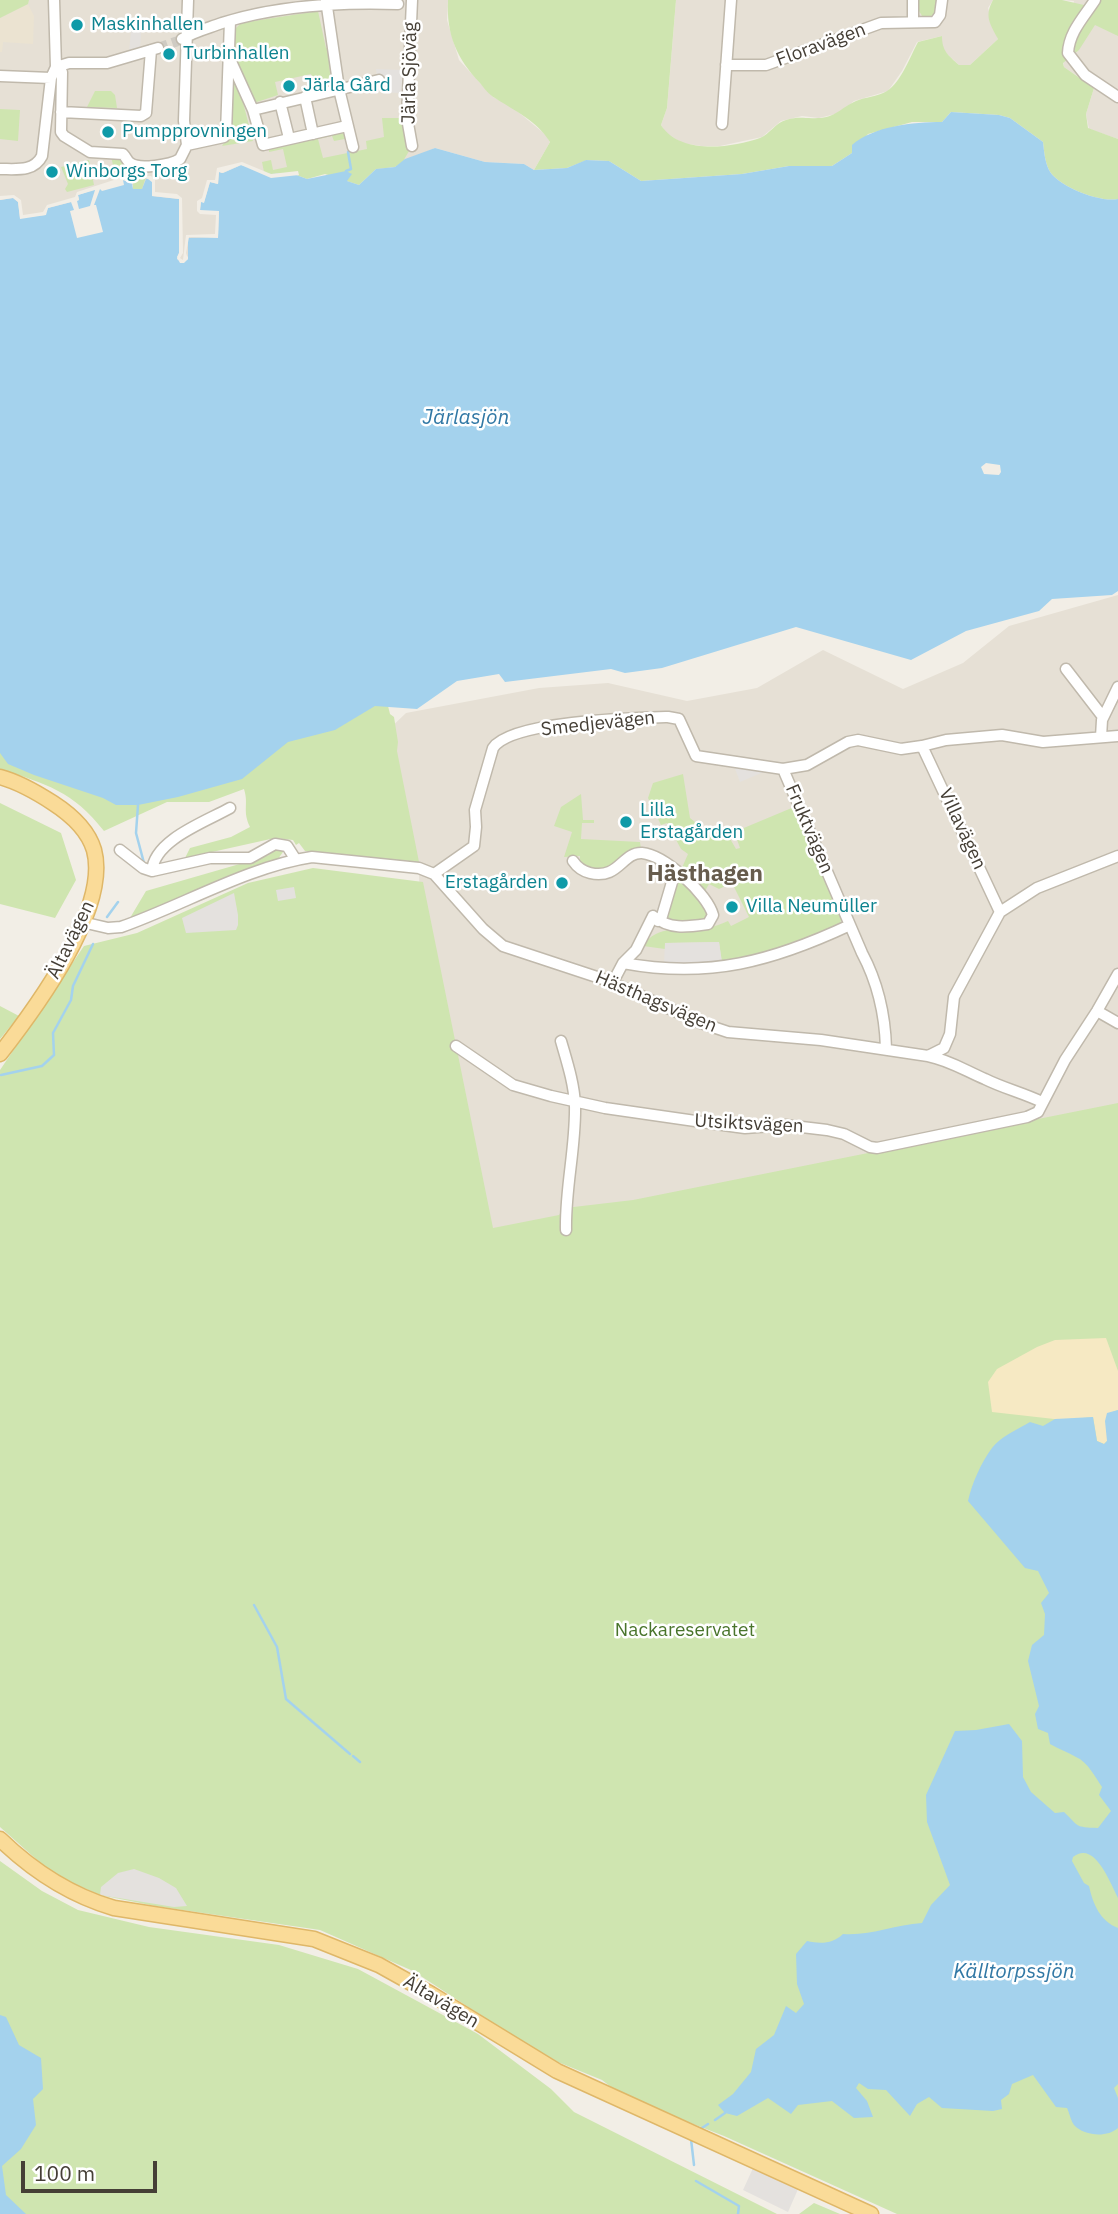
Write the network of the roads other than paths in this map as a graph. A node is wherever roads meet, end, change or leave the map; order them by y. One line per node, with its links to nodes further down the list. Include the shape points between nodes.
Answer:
1 (54, 0): 16 (street)
2 (188, 0): 13 (street)
3 (412, 0): 31 (street, Järla Sjöväg, via 407,118)
4 (731, 0): 15 (street)
5 (913, 0): 12 (street)
6 (942, 0): 12 (street, via 935,22)
7 (1095, 0): 22 (street, via 1078,22 1068,54 1085,75)
8 (326, 2): 9 (street); 10 (street); 20 (street)
9 (398, 4)
10 (260, 6): 11 (street)
11 (230, 21): 13 (street); 14 (street)
12 (915, 22): 15 (street, Floravägen, via 860,29 766,65)
13 (184, 38): 30 (street)
14 (229, 57): 24 (street); 30 (street, via 224,137)
15 (726, 65): 26 (street)
16 (56, 67): 18 (street); 25 (street, via 62,72); 25 (street, via 107,63 154,49 146,113)
17 (0, 76): 18 (street)
18 (51, 78): 33 (street, via 40,161 29,168)
19 (379, 80): 20 (street)
20 (339, 89): 21 (street); 27 (street)
21 (305, 97): 23 (street); 28 (street)
22 (1118, 97)
23 (281, 102): 24 (street); 29 (street)
24 (253, 110): 29 (street, via 263,145)
25 (61, 112): 30 (street, via 61,132 90,152 123,154 131,164 164,166 180,159)
26 (722, 124)
27 (347, 126): 28 (street); 32 (street)
28 (313, 134): 29 (street)
29 (289, 138)
30 (187, 145)
31 (412, 146)
32 (353, 147)
33 (0, 169)
34 (1066, 668): 36 (street)
35 (1118, 687): 36 (street)
36 (1103, 717): 38 (street)
37 (1118, 736): 38 (street, Smedjevägen)
38 (1101, 737): 39 (street, Smedjevägen, via 1043,742 1002,735)
39 (922, 746): 40 (street, Smedjevägen, via 890,748 858,740 807,765); 50 (street, Villavägen)
40 (783, 769): 49 (street, Smedjevägen, via 696,756 680,719 668,717 558,725 512,735 493,748 475,810 474,846); 53 (street, Fruktvägen)
41 (0, 777): 52 (main road, Ältavägen, via 46,798 69,814 88,836 97,872)
42 (230, 808): 47 (street, via 165,844 152,861)
43 (120, 849): 47 (street)
44 (1118, 856): 50 (street, via 1037,888)
45 (296, 860): 47 (street, via 288,846 275,844 250,858 210,858); 49 (street, via 402,865); 52 (street, via 121,927)
46 (573, 861): 48 (street, via 585,872 598,875 640,853 659,858)
47 (152, 871)
48 (675, 872): 51 (street, via 662,916); 51 (street, via 698,891 713,915 708,924 692,926 665,926)
49 (434, 874): 56 (street, Hästhagsvägen, via 503,946)
50 (1000, 912): 63 (street, via 954,997 944,1048)
51 (655, 918): 54 (street)
52 (82, 922): 62 (main road, Ältavägen, via 64,961)
53 (850, 925): 54 (street, via 744,964 693,968); 61 (street, Fruktvägen, via 875,977)
54 (623, 962): 56 (street)
55 (1118, 974): 57 (street)
56 (612, 982): 61 (street, Hästhagsvägen, via 728,1032)
57 (1097, 1012): 58 (street); 65 (street)
58 (1118, 1023)
59 (561, 1041): 64 (street)
60 (456, 1046): 64 (street, Utsiktsvägen, via 513,1086)
61 (886, 1048): 63 (street, Hästhagsvägen)
62 (0, 1054)
63 (928, 1056): 65 (street, Hästhagsvägen)
64 (575, 1101): 65 (street, Utsiktsvägen, via 745,1128 785,1125 827,1130 877,1148 1027,1117 1038,1112); 66 (street)
65 (1042, 1102)
66 (566, 1230)
67 (0, 1839): 68 (main road, Ältavägen, via 39,1873 90,1901 314,1939 340,1948 431,1994 557,2071)
68 (870, 2214)

